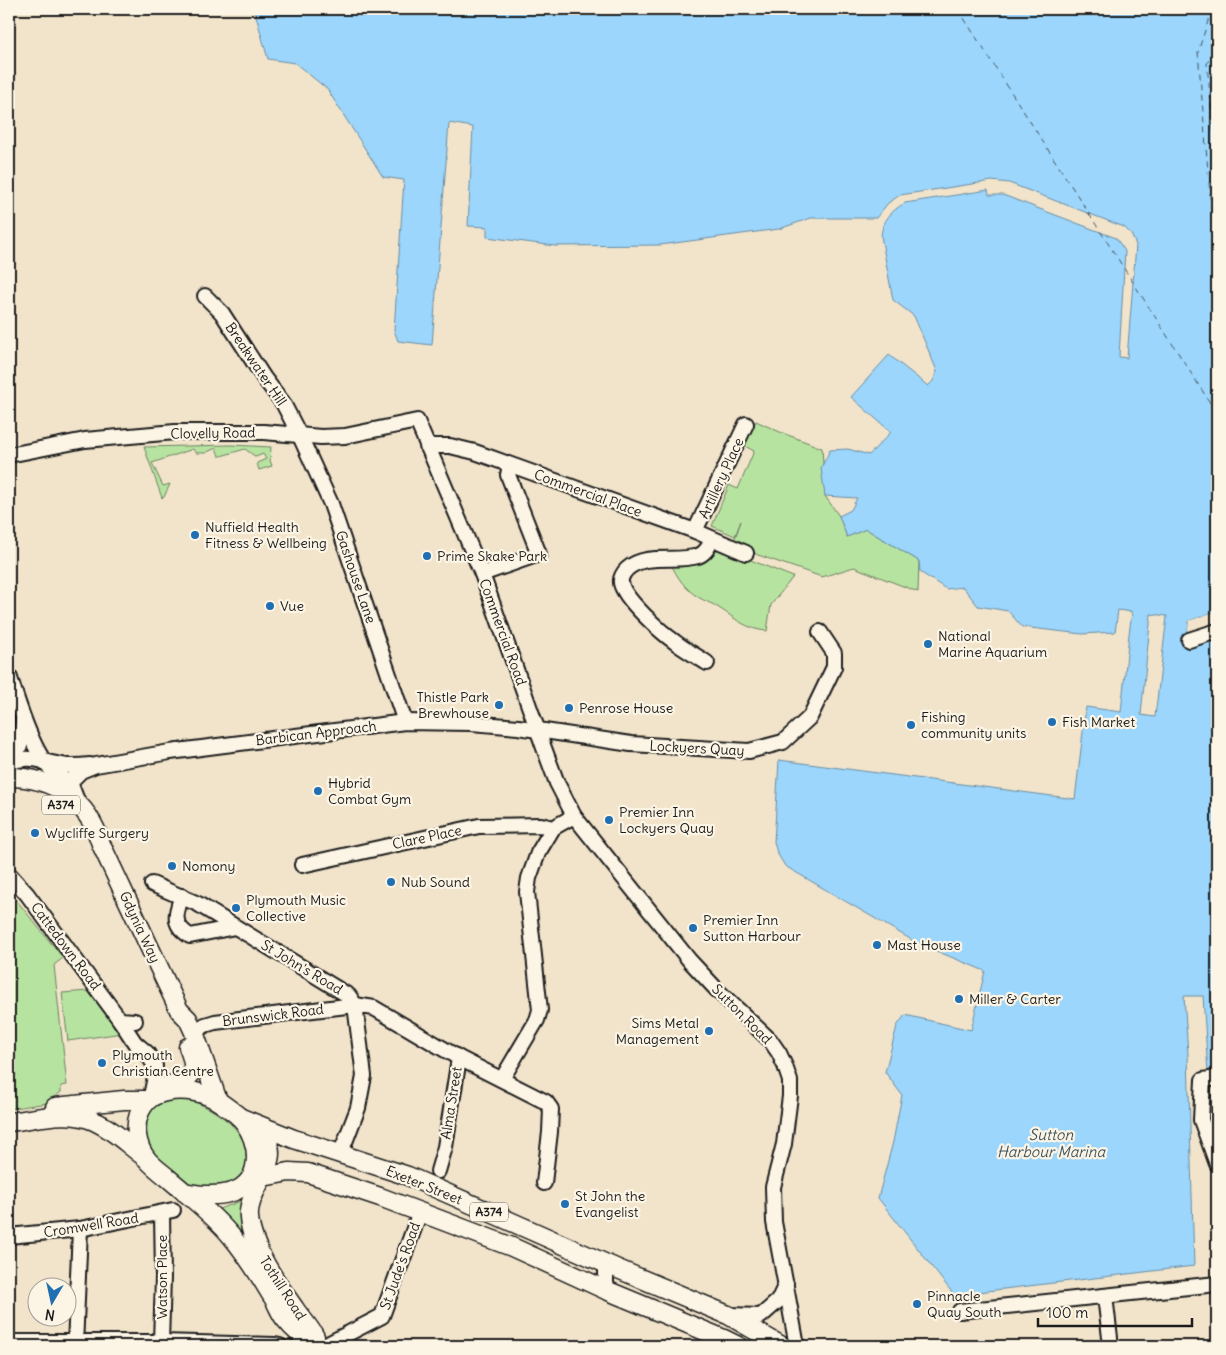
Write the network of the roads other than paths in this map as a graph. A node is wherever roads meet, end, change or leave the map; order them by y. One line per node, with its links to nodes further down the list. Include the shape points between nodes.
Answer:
1 (206, 296): 4 (street, Breakwater Hill, via 222,313 283,403)
2 (417, 421): 4 (street, Clovelly Road, via 345,436); 5 (street, Commercial Road)
3 (746, 424): 8 (street, Artillery Place)
4 (300, 436): 6 (street, Clovelly Road, via 264,432 174,432 85,440); 18 (street, Gashouse Lane, via 331,504)
5 (427, 446): 7 (street, Commercial Place, via 450,446 475,452); 11 (street, Commercial Road)
6 (9, 455)
7 (510, 466): 8 (street, Commercial Place); 11 (street, via 508,475 539,554)
8 (695, 531): 9 (street, Commercial Place)
9 (712, 539): 10 (street, Commercial Place); 15 (street, via 700,555 646,560 636,564 627,570 621,584 647,618 674,642)
10 (746, 553)
11 (482, 574): 19 (street, Commercial Road)
12 (1217, 631): 14 (street)
13 (820, 632): 19 (street, Lockyers Quay, via 834,653 834,666 810,717 783,742 749,751 715,750 631,744)
14 (1189, 640)
15 (708, 663)
16 (9, 675): 17 (street)
17 (23, 715): 20 (street); 22 (street, via 20,746)
18 (405, 722): 19 (street, Barbican Approach); 21 (street, Barbican Approach, via 184,750)
19 (538, 729): 26 (street, Commercial Road, via 557,783)
20 (44, 760): 21 (street, Barbican Approach, via 63,766); 22 (street, Barbican Approach, via 27,758); 23 (street)
21 (96, 765): 23 (street, Barbican Approach, via 81,771)
22 (9, 767): 25 (main road, Gdynia Way / A374, via 49,784)
23 (71, 785): 25 (street)
24 (9, 789): 28 (main road, Gdynia Way / A374, via 33,792 55,801 73,814 86,833)
25 (78, 803): 28 (main road, Gdynia Way / A374, via 93,822)
26 (574, 816): 27 (street); 61 (street, Sutton Road, via 690,961 770,1040 786,1066 790,1096 784,1144 773,1190 774,1222)
27 (553, 828): 29 (street, Clare Place, via 541,825 479,826); 41 (street, via 528,878 540,1010)
28 (101, 844): 35 (main road, Gdynia Way)
29 (302, 865)
30 (9, 874): 36 (street, Cattedown Road)
31 (152, 884): 32 (street, St John's Road)
32 (182, 896): 33 (street, St John's Road); 33 (street, via 176,914 177,924 190,936)
33 (235, 927): 34 (street, St John's Road, via 350,996)
34 (355, 1005): 38 (street, Brunswick Road, via 215,1022); 40 (street, St John's Road, via 374,1008); 49 (street, via 364,1076 358,1108)
35 (179, 1010): 38 (main road, Gdynia Way / A374); 43 (main road, Gdynia Way, via 179,1026 193,1059 193,1072 183,1081 162,1088)
36 (120, 1020): 37 (street); 43 (street, Cattedown Road, via 155,1066)
37 (135, 1022)
38 (194, 1032): 39 (main road, Gdynia Way / A374)
39 (202, 1053): 44 (main road, Gdynia Way / A374); 48 (main road, A374, via 224,1092)
40 (459, 1058): 41 (street, St John's Road); 52 (street, Alma Street)
41 (502, 1079): 54 (street, St John's Road, via 546,1102 551,1109)
42 (1210, 1079): 51 (street, via 1201,1120)
43 (151, 1097): 44 (main road, via 182,1090); 45 (main road); 50 (main road, via 138,1118 136,1128)
44 (218, 1101): 46 (main road)
45 (9, 1112)
46 (242, 1120): 48 (main road, Exeter Street / A374); 53 (main road, Tothill Road, via 267,1142 270,1158)
47 (9, 1122): 50 (main road, via 64,1116 87,1118)
48 (294, 1139): 49 (main road, Exeter Street / A374)
49 (340, 1155): 60 (main road, Exeter Street / A374, via 408,1176)
50 (146, 1158): 55 (main road)
51 (1217, 1164)
52 (438, 1171)
53 (255, 1180): 55 (main road, via 221,1195); 57 (main road, Exeter Street / A374, via 289,1172 308,1174); 72 (main road, Tothill Road, via 248,1218 257,1245 266,1266 313,1333)
54 (544, 1183)
55 (184, 1192): 67 (main road, Tothill Road, via 234,1239)
56 (168, 1211): 58 (street, Cromwell Road); 69 (street, Watson Place)
57 (420, 1212): 63 (main road, Exeter Street / A374, via 512,1247); 73 (street, St Jude's Road, via 382,1316)
58 (80, 1229): 59 (street, Cromwell Road); 70 (street)
59 (9, 1236)
60 (606, 1264): 63 (street); 66 (main road, Exeter Street / A374)
61 (786, 1284): 66 (street, via 778,1301 761,1316); 76 (street, Sutton Road)
62 (1217, 1284): 64 (street)
63 (606, 1290): 74 (main road, Exeter Street / A374)
64 (1105, 1296): 65 (street); 77 (street)
65 (960, 1311)
66 (728, 1316): 75 (main road, Exeter Street / A374)
67 (284, 1319): 71 (street); 72 (main road, Tothill Road)
68 (9, 1342): 70 (street)
69 (161, 1342): 70 (street); 71 (street)
70 (75, 1345)
71 (277, 1345)
72 (318, 1346)
73 (324, 1346)
74 (738, 1346)
75 (782, 1346)
76 (797, 1346)
77 (1111, 1346)

